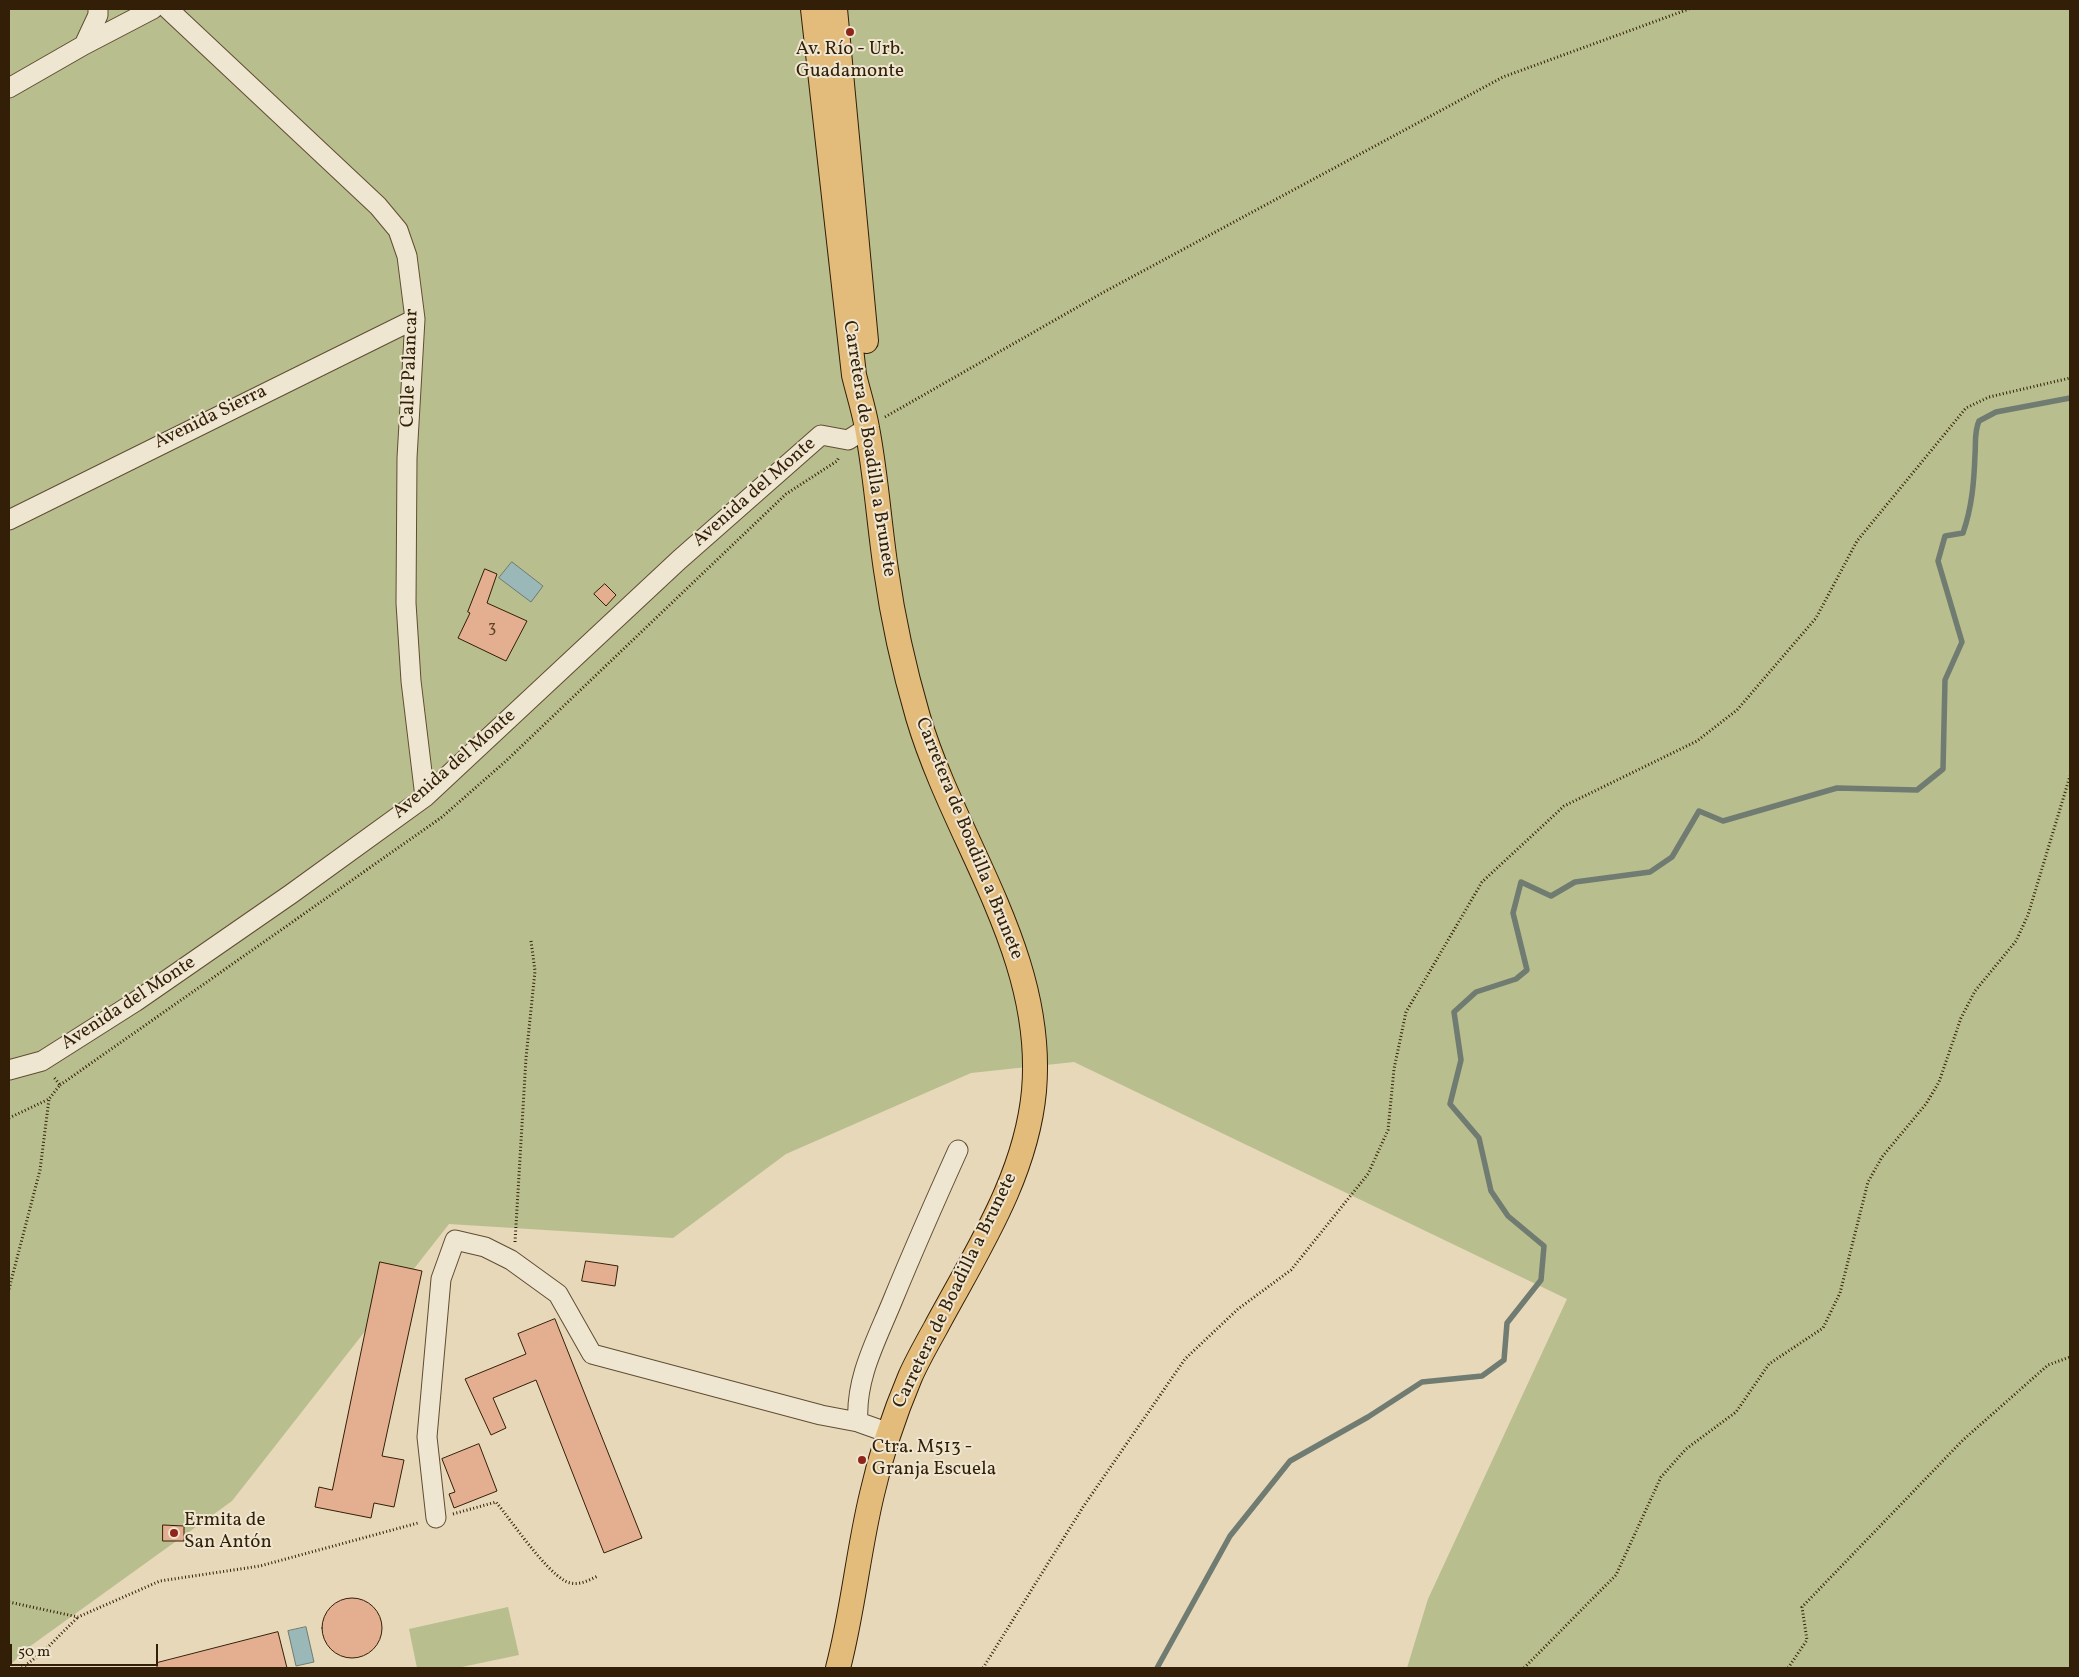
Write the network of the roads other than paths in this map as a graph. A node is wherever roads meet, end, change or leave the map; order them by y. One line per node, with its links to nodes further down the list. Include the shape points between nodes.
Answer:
1 (98, 9): 8 (street)
2 (153, 9): 8 (street)
3 (168, 9): 12 (street, Calle Palancar, via 378,206 398,230 407,256)
4 (805, 9): 9 (main road)
5 (813, 9): 9 (main road, Carretera de Boadilla a Brunete)
6 (825, 9): 11 (main road, via 836,118)
7 (835, 9): 11 (main road)
8 (84, 45): 10 (street)
9 (818, 60): 13 (main road, Carretera de Boadilla a Brunete, via 854,375)
10 (9, 88)
11 (848, 157): 13 (main road, via 870,375)
12 (415, 319): 14 (street, Avenida Sierra); 15 (street, Calle Palancar, via 407,458 406,603 411,681)
13 (867, 428): 15 (street, Avenida del Monte, via 848,440 821,435 679,560); 19 (main road, Carretera de Boadilla a Brunete, via 899,645 932,758 1014,950 1030,1009 1035,1067 1034,1095 1016,1170 1000,1208 912,1373)
14 (9, 520)
15 (425, 797): 16 (street, Avenida del Monte, via 135,1002 42,1061)
16 (9, 1070)
17 (958, 1150): 18 (street, via 862,1376)
18 (858, 1422): 19 (street); 20 (street, via 592,1354 558,1294 511,1260 485,1247 454,1240 441,1279 427,1437)
19 (889, 1432): 21 (main road, Carretera de Boadilla a Brunete, via 871,1496 849,1626)
20 (436, 1518)
21 (838, 1668)

